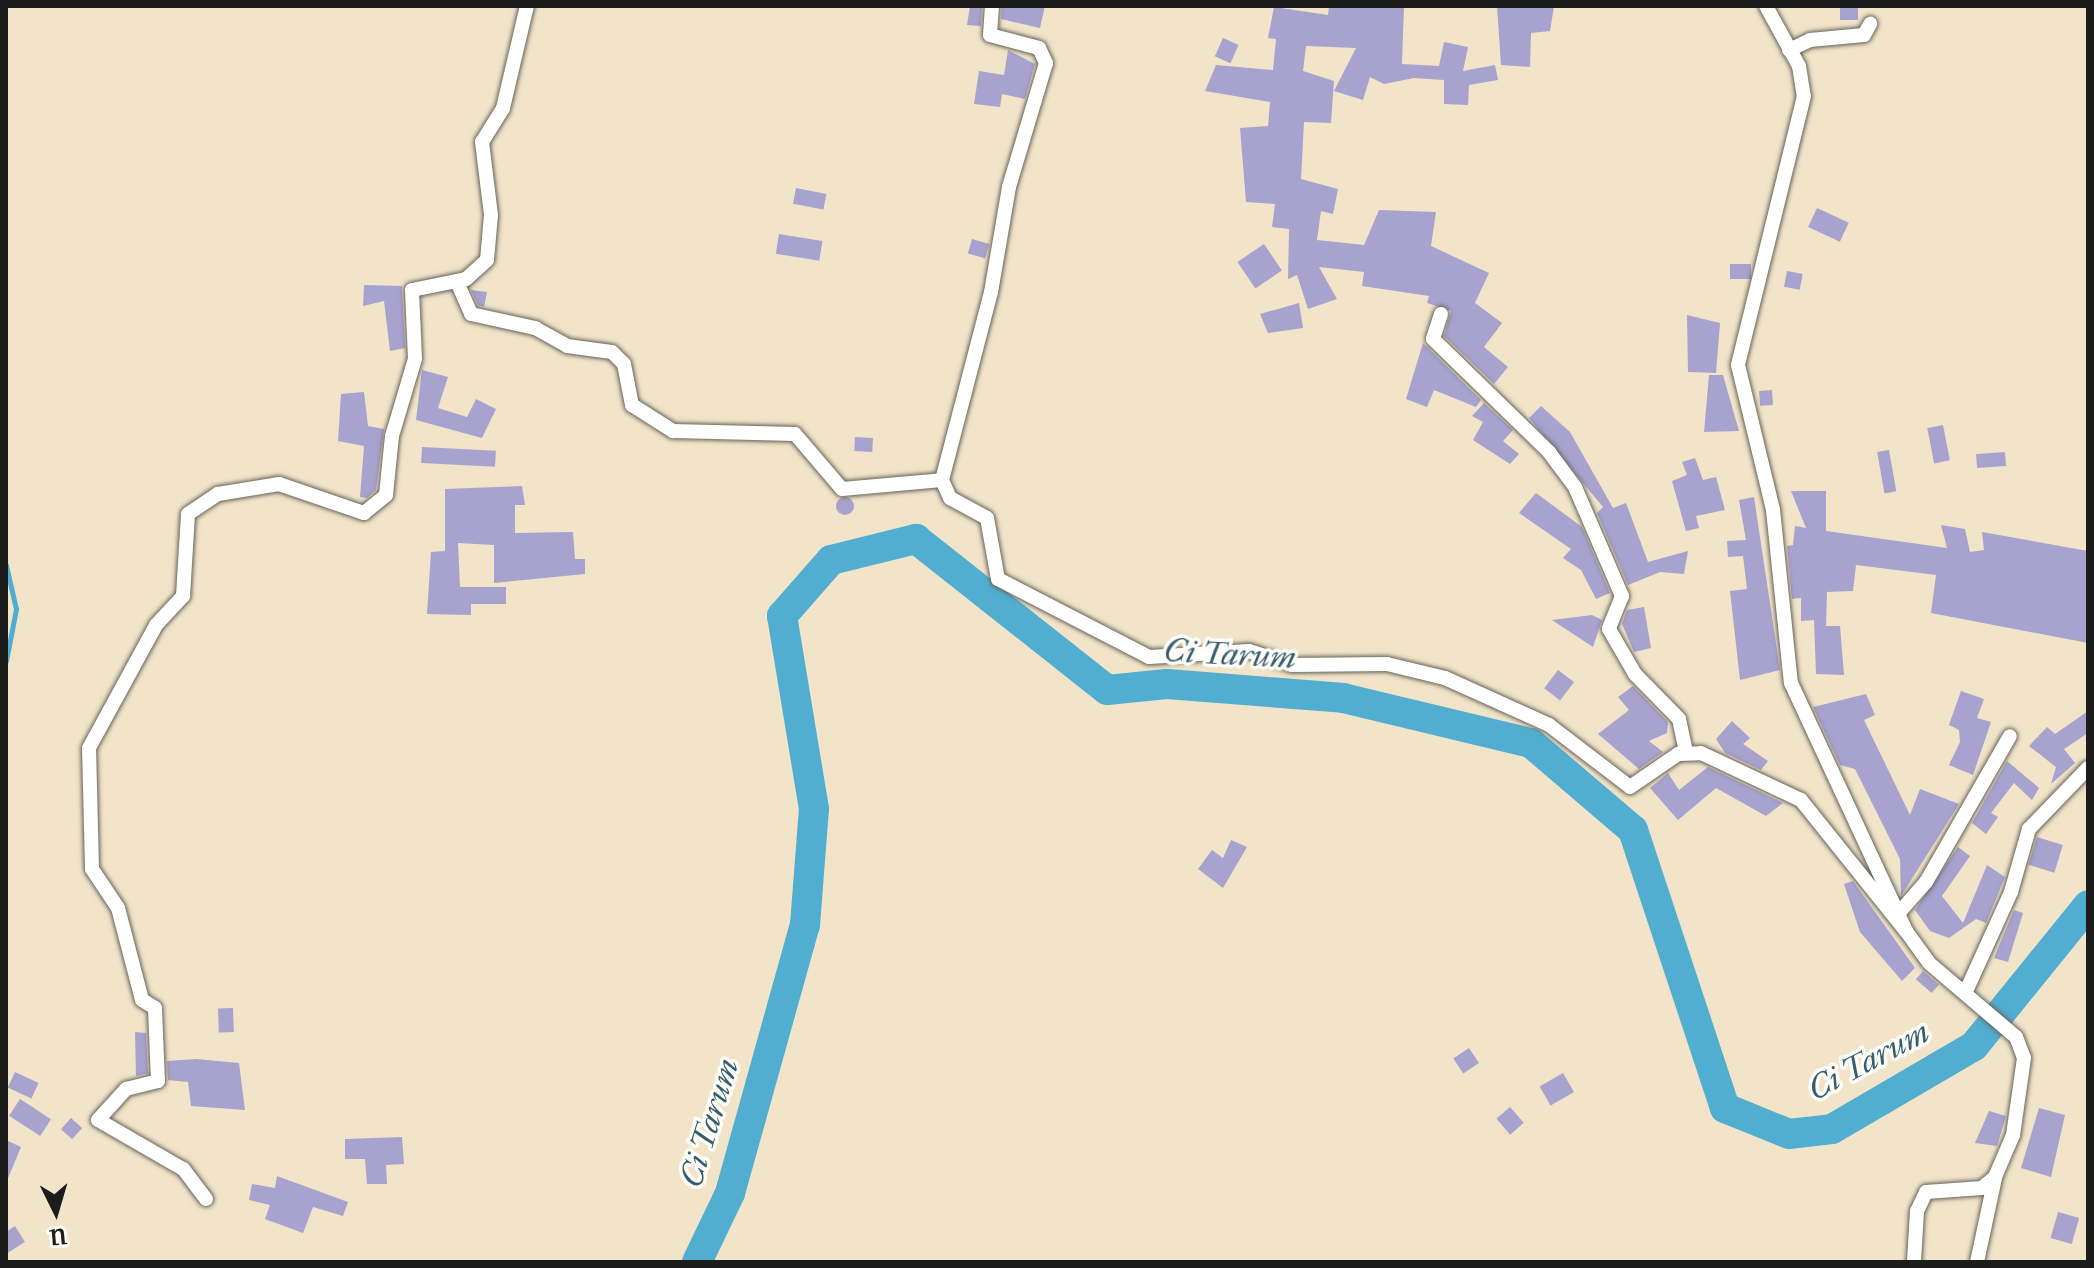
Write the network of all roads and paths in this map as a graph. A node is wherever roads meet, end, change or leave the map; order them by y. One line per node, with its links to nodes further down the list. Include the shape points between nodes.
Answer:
1 (527, 6): 6 (street, via 503,108 482,142 491,215 487,260)
2 (992, 6): 8 (street, via 990,35 1039,48 1046,63 1009,187 991,292)
3 (1765, 6): 5 (street)
4 (1870, 24): 5 (street, via 1864,35 1810,40)
5 (1789, 50): 12 (street, via 1804,96 1738,347 1738,373 1771,497 1794,693 1855,810)
6 (457, 282): 8 (street, via 471,314 535,328 567,346 612,352 624,364 632,405 673,431 795,434 842,489); 16 (street, via 413,288 415,359 392,436 386,495 364,513 279,484 218,494 188,514 183,596 156,625 89,748 92,869 118,908 142,1000 155,1008 158,1081 126,1089 98,1120 183,1169)
7 (1441, 314): 10 (street, via 1433,339 1549,452 1575,487 1622,596 1609,629 1635,674 1679,719)
8 (942, 480): 10 (street, via 950,498 987,518 998,579 1141,655 1249,651 1292,665 1406,667 1549,725 1633,787)
9 (2010, 736): 12 (street, via 1926,882)
10 (1686, 752): 13 (street, via 1791,792)
11 (2088, 768): 14 (street, via 2029,829 2011,892)
12 (1897, 915): 13 (street)
13 (1906, 931): 14 (street, via 1941,974)
14 (1970, 991): 15 (street, via 2016,1037 2025,1080)
15 (1995, 1177): 17 (street, via 1982,1188 1926,1192 1917,1211); 18 (street)
16 (206, 1199)
17 (1914, 1262)
18 (1977, 1262)

